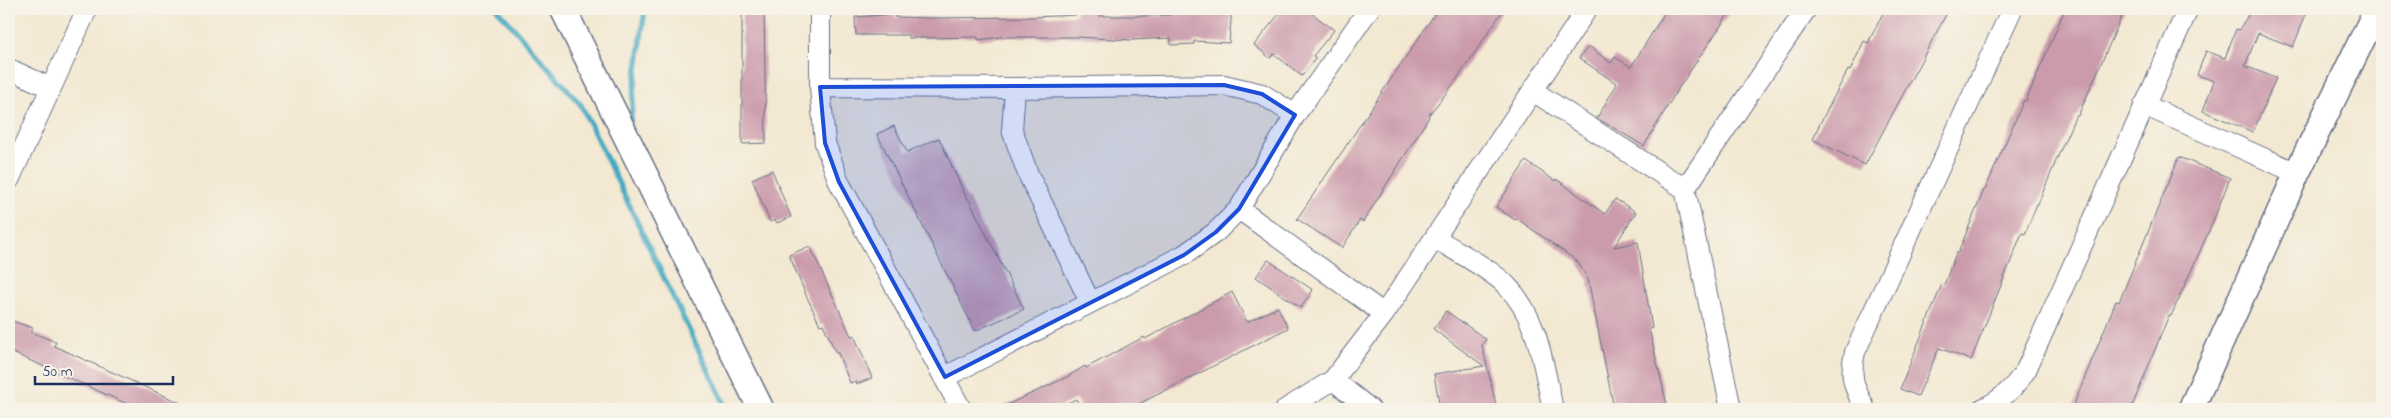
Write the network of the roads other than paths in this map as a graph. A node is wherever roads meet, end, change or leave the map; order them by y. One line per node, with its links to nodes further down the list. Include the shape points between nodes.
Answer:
1 (87, 9): 11 (street)
2 (563, 9): 26 (street)
3 (820, 9): 12 (street)
4 (1369, 9): 16 (street)
5 (1587, 9): 14 (street)
6 (1806, 9): 19 (street)
7 (2012, 9): 32 (street, via 1855,352 1851,371)
8 (2188, 9): 15 (street)
9 (2377, 9): 17 (street)
10 (9, 69): 11 (street)
11 (50, 87): 18 (street)
12 (820, 87): 13 (street); 24 (street, via 825,143 839,182)
13 (1015, 88): 16 (street, via 1224,85 1262,94); 22 (street, via 1012,130 1028,174)
14 (1533, 91): 19 (street); 21 (street)
15 (2144, 105): 17 (street); 33 (street, via 2026,370 2014,388)
16 (1295, 115): 20 (street)
17 (2297, 173): 34 (street)
18 (9, 180)
19 (1686, 189): 31 (street)
20 (1239, 209): 22 (street, via 1216,232 1184,255); 23 (street)
21 (1435, 238): 23 (street); 30 (street, via 1505,283 1524,305 1535,332)
22 (1090, 302): 24 (street)
23 (1384, 314): 25 (street)
24 (945, 377): 27 (street)
25 (1333, 380): 28 (street); 29 (street)
26 (761, 409)
27 (961, 409)
28 (1286, 409)
29 (1370, 409)
30 (1553, 409)
31 (1731, 409)
32 (1865, 409)
33 (1982, 409)
34 (2191, 409)

